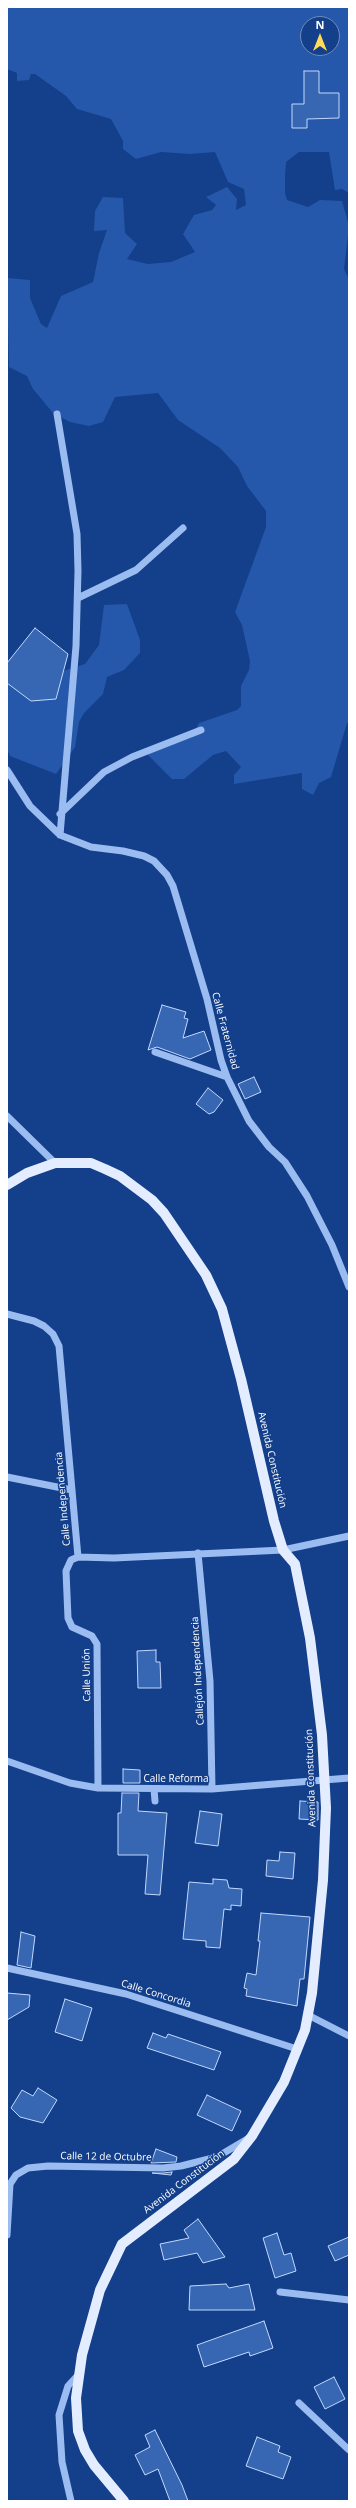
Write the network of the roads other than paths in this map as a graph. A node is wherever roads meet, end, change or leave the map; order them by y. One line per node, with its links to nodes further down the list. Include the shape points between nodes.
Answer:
1 (57, 414): 3 (street, via 77,534)
2 (183, 528): 3 (street, via 131,572)
3 (78, 598): 6 (street)
4 (200, 730): 6 (street, via 132,757 104,772)
5 (7, 770): 7 (street, via 30,806)
6 (60, 814): 7 (street)
7 (60, 835): 9 (street, Calle Fraternidad, via 91,847 123,851 154,861 161,867 173,886)
8 (155, 1052): 9 (street)
9 (227, 1077): 13 (street, Calle Fraternidad, via 249,1121 268,1147 285,1162 307,1196)
10 (7, 1116): 11 (street)
11 (54, 1163): 12 (main road, Avenida Constitución, via 27,1173); 18 (main road, Avenida Constitución, via 91,1163 120,1176 152,1200 164,1213 197,1260 222,1310)
12 (7, 1185)
13 (349, 1287)
14 (7, 1314): 16 (street, Calle Independencia, via 44,1326 53,1334 58,1346)
15 (7, 1477): 16 (street)
16 (72, 1490): 20 (street, Calle Independencia)
17 (349, 1536): 18 (street, Calle Independencia)
18 (283, 1550): 19 (street, Calle Independencia); 23 (main road, Avenida Constitución, via 295,1564 306,1614 322,1735)
19 (198, 1553): 20 (street, Calle Independencia, via 114,1558); 26 (street, Callejón Independencia, via 210,1681)
20 (78, 1557): 24 (street, Calle Unión, via 71,1560 66,1571 68,1618 72,1627 92,1636 97,1644)
21 (7, 1761): 24 (street, Calle Reforma, via 70,1783)
22 (349, 1778): 23 (street, Calle Reforma)
23 (325, 1779): 26 (street, Calle Reforma); 29 (main road, Avenida Constitución, via 323,1880)
24 (98, 1788): 25 (street, Calle Reforma)
25 (154, 1789): 26 (street, Calle Reforma); 27 (street)
26 (212, 1789)
27 (155, 1801)
28 (7, 1968): 31 (street, Calle Concordia, via 126,1994)
29 (308, 2015): 30 (street); 31 (main road, Avenida Constitución)
30 (349, 2036)
31 (297, 2049): 32 (main road, Avenida Constitución, via 284,2082)
32 (252, 2136): 33 (street, Calle 12 de Octubre, via 217,2156 181,2166 28,2168 16,2174 10,2184); 36 (main road, Avenida Constitución, via 234,2159 122,2244 100,2290)
33 (7, 2235)
34 (280, 2292): 35 (street)
35 (349, 2300)
36 (79, 2374): 39 (street, via 68,2386 59,2415 62,2462); 40 (main road, Avenida Constitución, via 76,2398 78,2431 85,2450)
37 (299, 2403): 38 (street)
38 (349, 2450)
39 (71, 2501)
40 (124, 2501)

